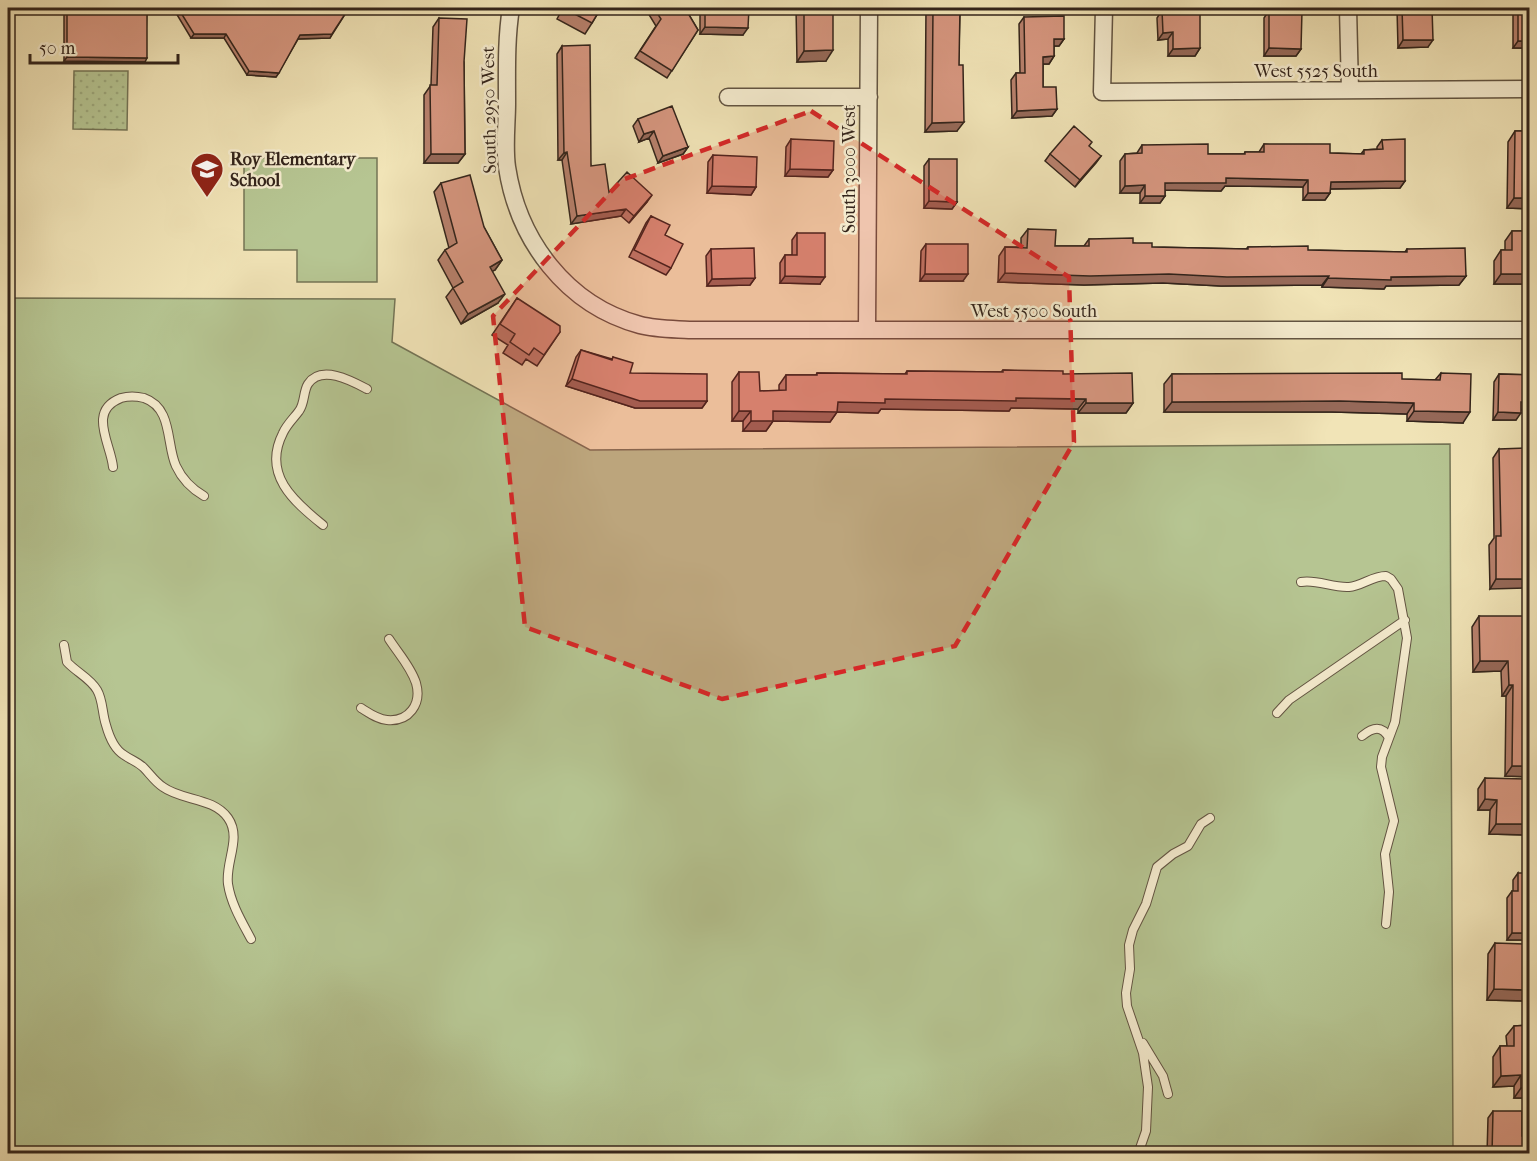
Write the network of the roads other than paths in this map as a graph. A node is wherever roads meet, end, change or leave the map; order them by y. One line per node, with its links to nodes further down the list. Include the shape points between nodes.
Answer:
1 (511, 8): 9 (street, South 2950 West, via 507,33 507,165 516,209 531,240)
2 (869, 8): 8 (street, South 3000 West)
3 (1104, 8): 6 (street, West 5525 South, via 1102,92)
4 (1348, 8): 6 (street)
5 (1530, 89): 6 (street, West 5525 South)
6 (1350, 90)
7 (728, 97): 8 (street)
8 (869, 97): 10 (street, South 3000 West)
9 (555, 272): 10 (street, West 5500 South, via 595,307 640,325 689,330)
10 (867, 330): 11 (street, West 5500 South)
11 (1530, 330)
12 (367, 389): 15 (lane, via 341,377 318,376 309,383 302,407 282,434 277,460 280,478 291,497)
13 (113, 467): 14 (lane, via 101,422 104,414 115,400 146,399 166,421 172,455 181,476)
14 (204, 496)
15 (323, 525)
16 (1301, 582): 17 (lane, via 1346,587 1386,576 1396,584)
17 (1405, 620): 21 (lane, via 1289,700); 23 (lane, via 1406,654)
18 (389, 639): 20 (lane, via 413,675 416,705 406,716 394,720 378,718)
19 (64, 645): 26 (lane, via 67,662 97,690 105,723 117,749 169,791 204,802 227,817 234,833 228,884)
20 (361, 708)
21 (1277, 713)
22 (1362, 736): 23 (lane, via 1380,728)
23 (1389, 738): 25 (lane, via 1381,766 1394,821 1385,854 1389,891)
24 (1210, 818): 27 (lane, via 1201,824 1188,846 1157,867 1133,930 1126,1000)
25 (1386, 924)
26 (251, 939)
27 (1138, 1034): 28 (lane); 29 (lane)
28 (1162, 1074): 29 (lane, via 1153,1070); 30 (lane)
29 (1147, 1078): 31 (lane, via 1146,1131)
30 (1168, 1094)
31 (1138, 1154)

